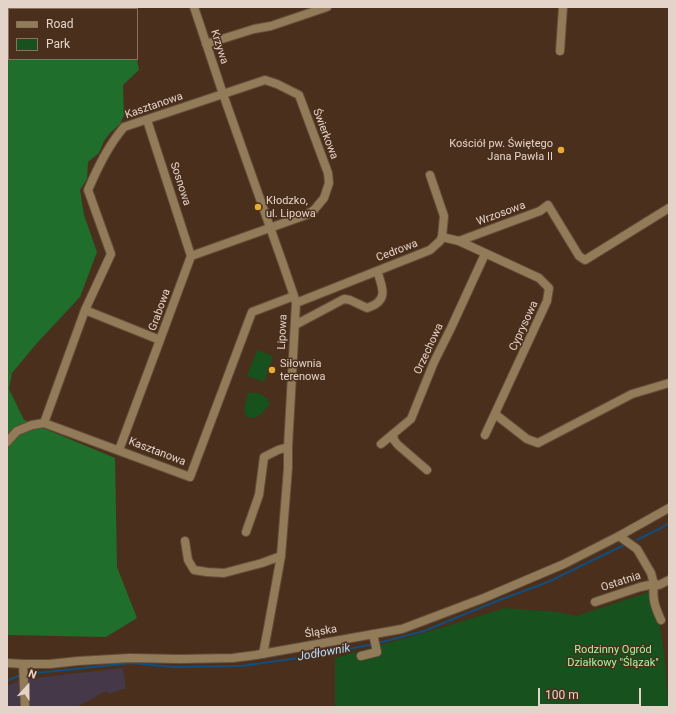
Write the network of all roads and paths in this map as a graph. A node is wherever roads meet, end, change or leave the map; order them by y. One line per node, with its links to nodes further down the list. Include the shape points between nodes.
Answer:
1 (327, 7): 4 (street)
2 (563, 7): 5 (street)
3 (196, 8): 4 (street, Krzywa)
4 (206, 44): 6 (street, Krzywa)
5 (560, 51)
6 (223, 94): 7 (street, Kasztanowa); 10 (street, Lipowa); 10 (street, Świerkowa, via 265,80 299,95 328,173 329,184 324,198 314,210)
7 (147, 120): 14 (street, Sosnowa); 17 (street, Kasztanowa, via 124,127 100,163 88,190 111,254)
8 (430, 175): 11 (street, via 444,216)
9 (669, 208): 12 (street, Wrzosowa, via 585,260 579,256 548,205 540,211)
10 (270, 228): 14 (street); 16 (street, Lipowa)
11 (442, 237): 12 (street, Cyprysowa); 15 (street, Cedrowa, via 430,250)
12 (459, 241): 13 (street, Cyprysowa)
13 (485, 254): 21 (street, Cyprysowa, via 539,278 549,288 547,301); 23 (street, Orzechowa, via 434,362 411,419)
14 (191, 256): 19 (street, Grabowa)
15 (377, 271): 16 (street, Cedrowa); 18 (street, via 383,292 382,299 373,306 367,308 344,299)
16 (295, 299): 18 (street, Lipowa); 28 (street, Kasztanowa, via 252,312 190,477)
17 (85, 310): 19 (street); 22 (street, Kasztanowa)
18 (295, 325): 27 (street, Lipowa)
19 (160, 340): 28 (street, Grabowa)
20 (669, 383): 21 (street, via 632,394 538,443 527,439)
21 (495, 414): 24 (street, Cyprysowa)
22 (44, 423): 25 (street, via 17,431); 28 (street, Kasztanowa)
23 (393, 434): 26 (street, Orzechowa); 29 (street, via 398,445)
24 (485, 435)
25 (7, 442)
26 (381, 444)
27 (288, 447): 31 (street, via 264,457 259,495); 34 (street, Lipowa)
28 (118, 450)
29 (427, 470)
30 (669, 508): 32 (street, Śląska)
31 (246, 532)
32 (619, 536): 36 (street, Ostatnia, via 637,549); 39 (street, Śląska, via 564,564 484,598)
33 (184, 541): 34 (street, via 188,560 194,570 224,573)
34 (281, 556): 40 (street, Lipowa)
35 (669, 580): 36 (street, Ostatnia, via 659,585)
36 (654, 584): 37 (street, Ostatnia); 38 (street, via 653,594)
37 (595, 602)
38 (661, 620)
39 (374, 637): 40 (street, Śląska); 41 (street, via 377,652)
40 (263, 654): 43 (street, Śląska, via 233,658 78,661 50,664)
41 (361, 656)
42 (7, 662): 43 (street, Śląska)
43 (23, 671): 44 (street)
44 (25, 707)

